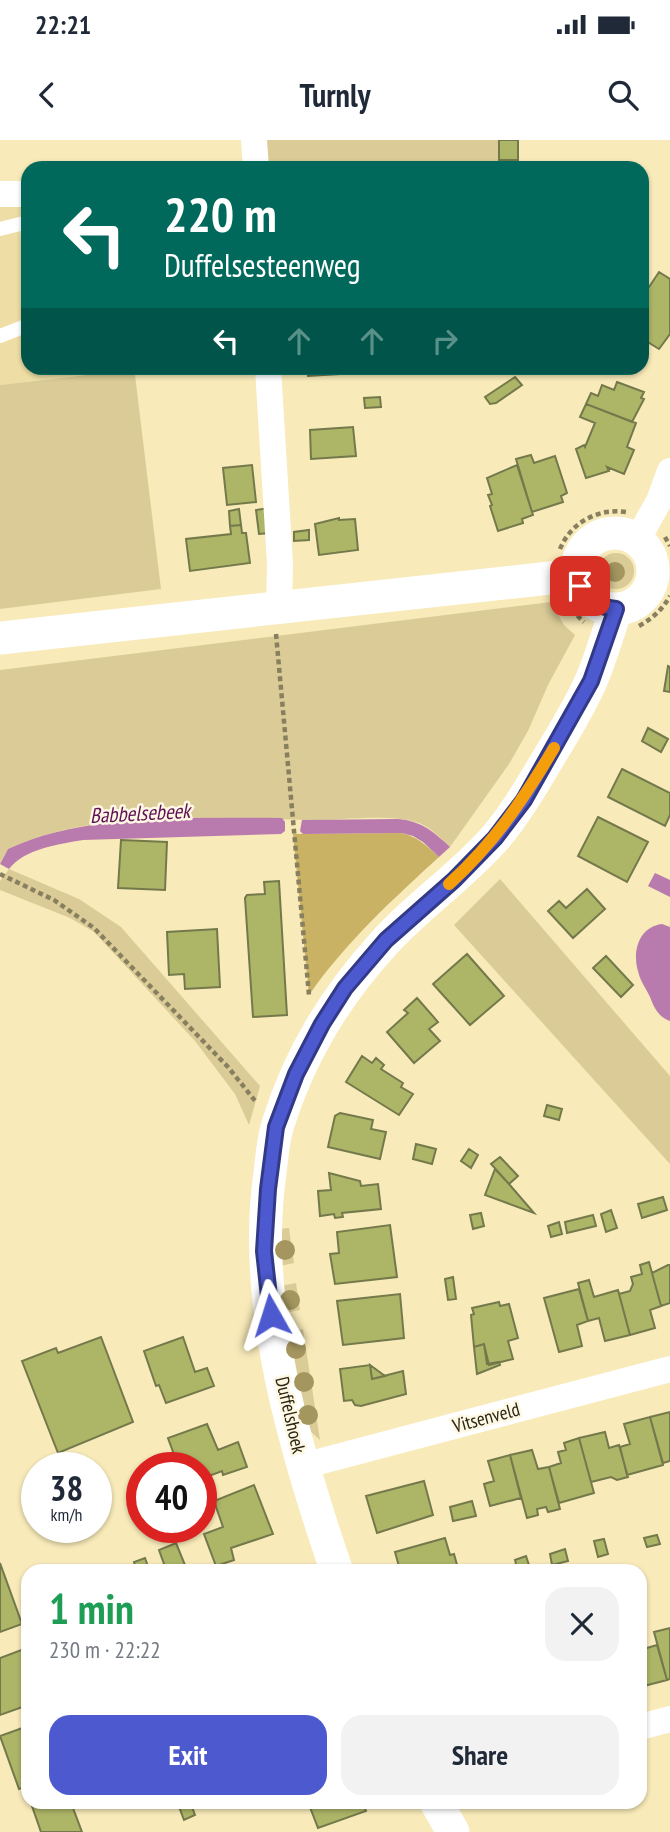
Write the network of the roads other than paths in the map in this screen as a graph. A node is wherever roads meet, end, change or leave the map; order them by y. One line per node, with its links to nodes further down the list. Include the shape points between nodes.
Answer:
1 (254, 140): 2 (street)
2 (256, 161)
3 (0, 194): 4 (street)
4 (21, 194)
5 (21, 224): 6 (lane)
6 (0, 229)
7 (21, 328): 8 (lane)
8 (0, 336)
9 (268, 375): 13 (street)
10 (670, 471): 11 (street, via 659,501)
11 (652, 548): 12 (street, via 624,534 596,538); 14 (street, via 647,592)
12 (566, 576): 13 (street); 14 (street)
13 (279, 607): 15 (street)
14 (613, 620): 17 (street, Duffelshoek, via 591,681 524,800 495,838 386,940 345,988 296,1074 276,1127 265,1262 275,1344)
15 (0, 638)
16 (670, 1369): 17 (street, Vitsenveld)
17 (303, 1466): 18 (street, Duffelshoek)
18 (334, 1564)
19 (670, 1719): 20 (street)
20 (647, 1725)
21 (440, 1809): 22 (street)
22 (453, 1832)

